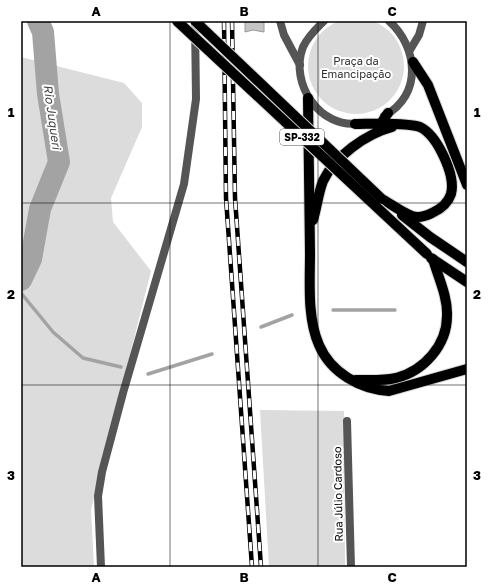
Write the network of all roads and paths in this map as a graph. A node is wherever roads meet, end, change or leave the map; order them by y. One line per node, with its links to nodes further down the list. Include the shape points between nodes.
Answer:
1 (177, 21): 21 (main road, SP-332, bridge)
2 (195, 21): 19 (main road, SP-332, bridge); 27 (street, via 196,107 184,184 102,472 98,496)
3 (280, 21): 11 (street, via 284,35)
4 (324, 21): 11 (street, via 309,37 303,48)
5 (389, 21): 8 (street)
6 (397, 21): 8 (street)
7 (423, 21): 9 (street, via 419,35)
8 (400, 30): 9 (street)
9 (410, 50): 10 (street)
10 (413, 62): 13 (street, via 411,81 404,98); 18 (main road, via 428,85)
11 (300, 65): 12 (street, via 302,82)
12 (308, 98): 14 (street, via 321,112 337,121); 20 (main road)
13 (388, 114): 14 (street, via 374,121); 15 (main road)
14 (355, 124): 15 (main road)
15 (381, 124): 16 (main road); 17 (main road)
16 (399, 125): 17 (main road); 19 (main road, via 417,126 431,135 445,160 452,183 451,192 442,208 419,217 411,216)
17 (370, 136): 20 (main road, via 344,155 324,181)
18 (467, 185)
19 (382, 199): 22 (main road, SP-332)
20 (309, 232): 25 (main road, via 315,334 322,351 332,365)
21 (430, 256): 23 (main road, SP-332); 25 (main road, via 446,300 448,316 444,336 437,348 413,371 397,378 377,381)
22 (467, 262)
23 (467, 282)
24 (467, 369): 25 (main road, via 389,390 369,388)
25 (352, 380)
26 (347, 421): 28 (street, Rua Júlio Cardoso)
27 (101, 567)
28 (351, 567)

